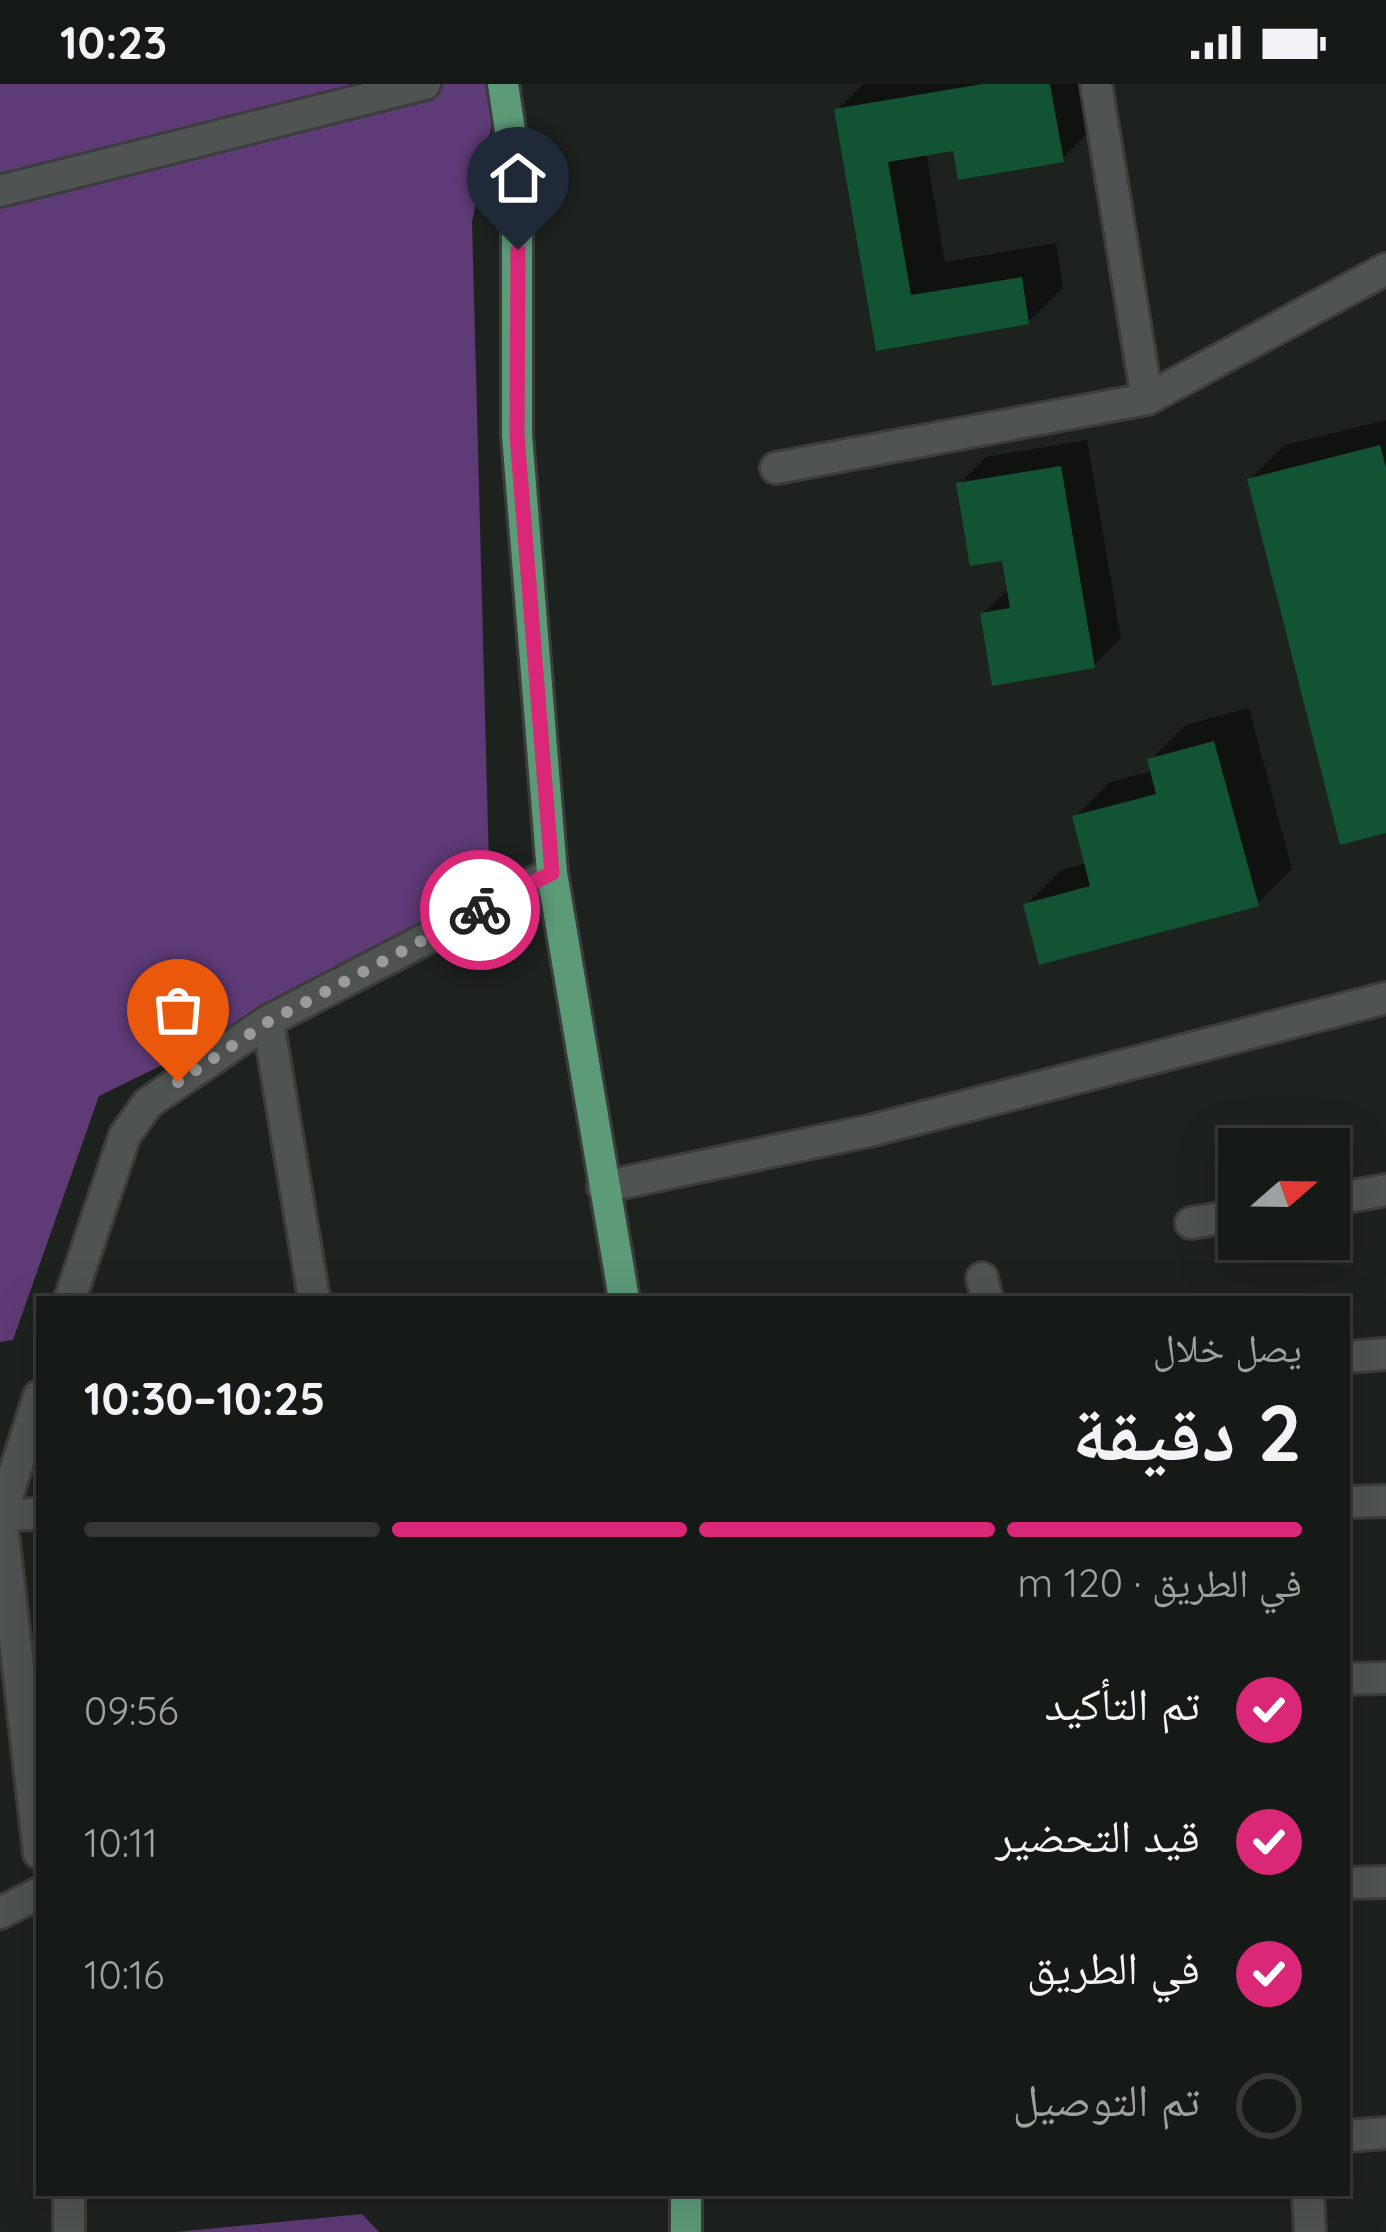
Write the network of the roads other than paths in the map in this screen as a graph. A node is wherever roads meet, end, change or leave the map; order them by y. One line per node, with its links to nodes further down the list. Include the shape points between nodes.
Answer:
1 (425, 84): 4 (street)
2 (502, 84): 8 (main road, via 517,177 517,435)
3 (1096, 84): 6 (street)
4 (0, 191)
5 (1386, 269): 6 (street)
6 (1147, 399): 7 (street)
7 (776, 468)
8 (552, 873): 10 (street); 11 (main road)
9 (1386, 998): 11 (street, via 873,1130)
10 (268, 1022): 16 (street, via 148,1102 125,1135); 17 (street)
11 (603, 1187): 18 (main road)
12 (1386, 1192): 13 (street)
13 (1350, 1197)
14 (1218, 1218): 15 (street)
15 (1190, 1223)
16 (71, 1296)
17 (314, 1296)
18 (624, 1296)
19 (1386, 1354): 20 (street)
20 (1350, 1357)
21 (36, 1405): 25 (street)
22 (1386, 1501): 23 (street)
23 (1350, 1502)
24 (36, 1514): 25 (street)
25 (1, 1515): 28 (street)
26 (1386, 1678): 27 (street)
27 (1350, 1679)
28 (36, 1826)
29 (1386, 1882): 30 (street)
30 (1350, 1883)
31 (36, 1895): 32 (street)
32 (0, 1913)
33 (1386, 2133): 34 (street)
34 (1350, 2136)
35 (69, 2196): 38 (street)
36 (686, 2196): 39 (main road)
37 (1308, 2196): 40 (street)
38 (69, 2232)
39 (686, 2232)
40 (1310, 2232)

